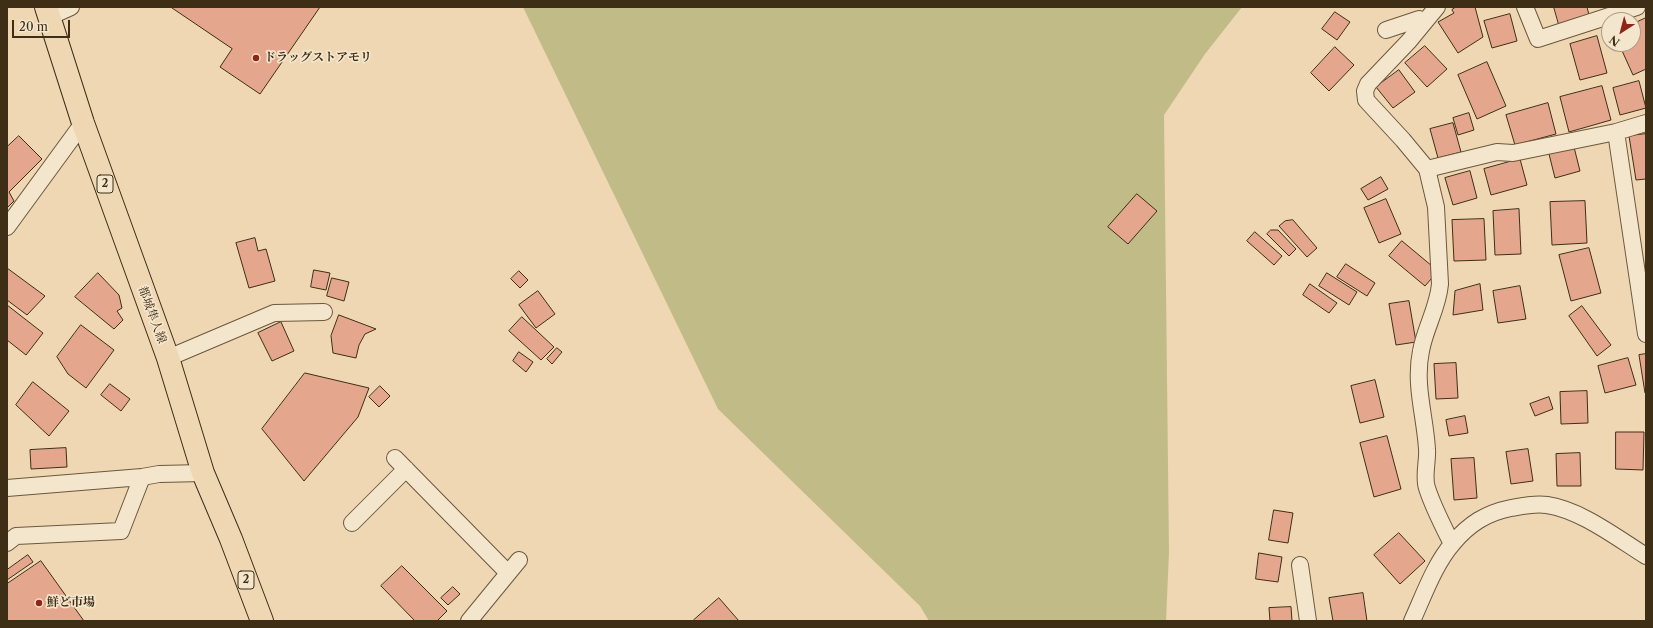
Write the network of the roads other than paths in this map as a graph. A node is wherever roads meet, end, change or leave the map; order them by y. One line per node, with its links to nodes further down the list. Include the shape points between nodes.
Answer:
1 (71, 7): 5 (street)
2 (1437, 7): 6 (street)
3 (1525, 7): 4 (street, via 1538,39)
4 (1637, 7)
5 (48, 12): 8 (main road, 都城隼人線 / 2)
6 (1419, 16): 7 (street); 11 (street, via 1365,91 1366,100)
7 (1386, 30)
8 (83, 123): 12 (street); 15 (main road, 都城隼人線 / 2)
9 (1646, 123): 10 (street)
10 (1616, 132): 11 (street, via 1513,153 1497,152); 14 (street)
11 (1427, 169): 23 (street, via 1436,207 1440,284 1439,296 1421,350 1418,368 1419,387 1427,448 1426,486)
12 (7, 227)
13 (324, 312): 15 (street, via 274,313)
14 (1646, 334)
15 (168, 358): 18 (main road, 都城隼人線 / 2)
16 (395, 458): 17 (street)
17 (406, 469): 21 (street); 27 (street)
18 (203, 473): 19 (street); 28 (main road, 都城隼人線 / 2)
19 (142, 477): 20 (street); 22 (street, via 120,531 16,536)
20 (7, 488)
21 (352, 523)
22 (7, 543)
23 (1452, 544): 24 (street, via 1470,524 1498,510 1546,505 1567,510); 31 (street)
24 (1646, 556)
25 (519, 560): 27 (street)
26 (1300, 565): 30 (street)
27 (508, 573): 29 (street)
28 (262, 621)
29 (469, 621)
30 (1308, 621)
31 (1412, 621)

